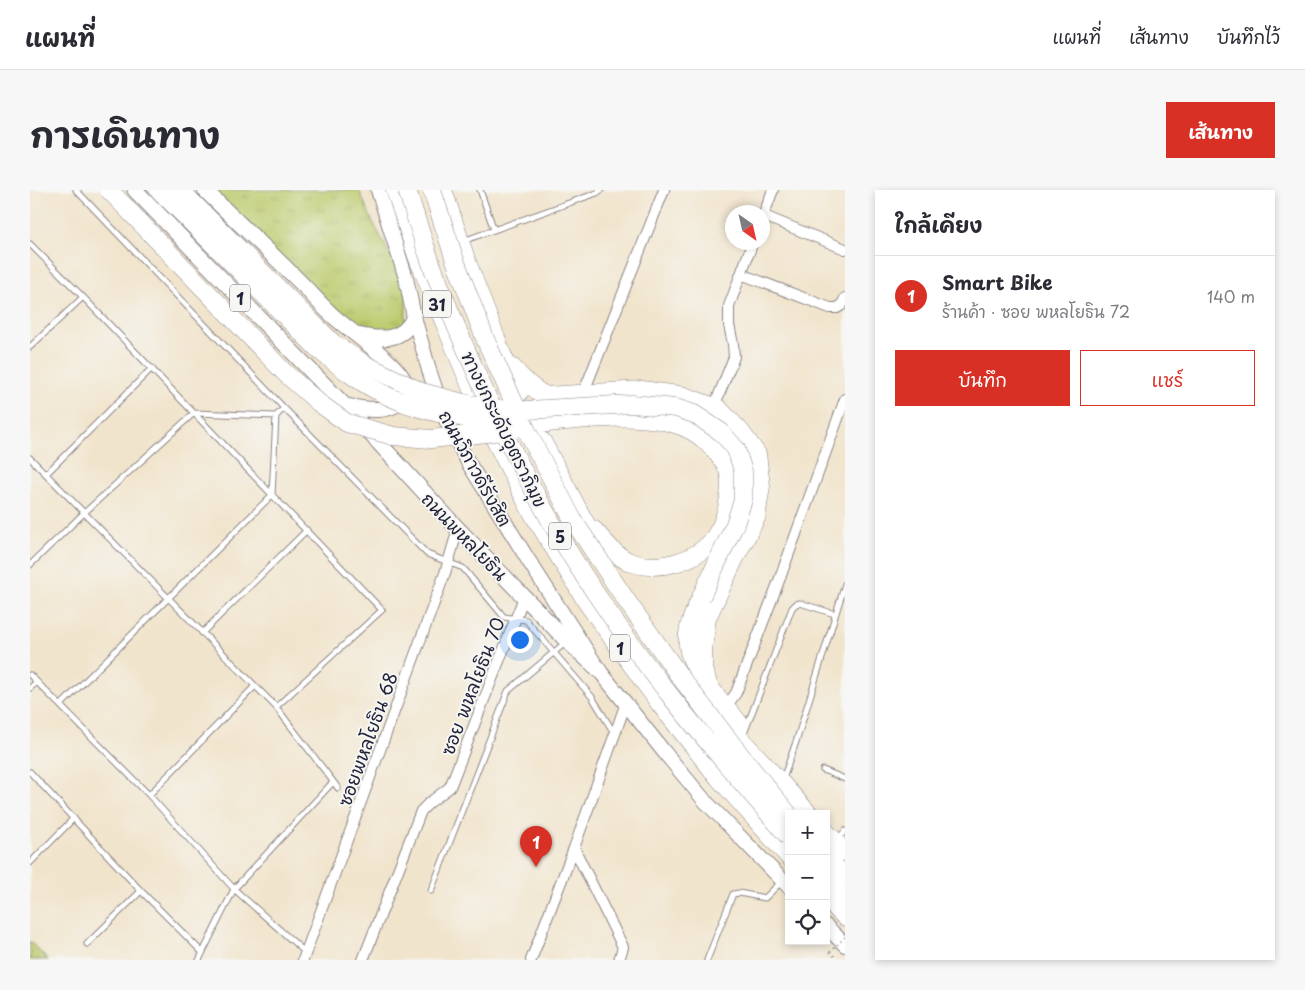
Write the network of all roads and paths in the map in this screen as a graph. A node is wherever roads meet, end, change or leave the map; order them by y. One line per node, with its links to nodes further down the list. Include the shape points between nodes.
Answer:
1 (76, 190): 35 (lane)
2 (109, 190): 39 (highway, bridge, via 285,373 347,423 392,436 431,439 487,434)
3 (135, 190): 33 (main road, ถนนพหลโยธิน / 1)
4 (159, 190): 39 (highway, bridge, via 319,350 349,374 377,391 437,412 474,420)
5 (180, 190): 60 (highway, bridge, via 333,343 364,364 422,392 511,411 632,404 676,408 694,414 721,432 736,449 743,471 743,500 688,632 693,664)
6 (205, 190): 27 (main road)
7 (378, 190): 26 (main road, ถนนวิภาวดีรังสิต / 31, via 406,278)
8 (395, 190): 38 (highway, ถนนวิภาวดีรังสิต / 31, via 417,256)
9 (407, 190): 80 (highway, ทางยกระดับอุตราภิมุข / 5, bridge, via 432,264 494,416 572,557 664,689)
10 (432, 190): 77 (highway, ทางยกระดับอุตราภิมุข / 5, bridge, via 486,341 573,520 681,678)
11 (443, 190): 19 (highway, 31)
12 (480, 190): 18 (lane)
13 (601, 190): 18 (lane)
14 (664, 190): 31 (street)
15 (773, 190): 16 (street)
16 (767, 205)
17 (770, 220): 21 (street)
18 (494, 230): 19 (lane)
19 (460, 242): 29 (highway, 31)
20 (30, 244): 24 (lane)
21 (845, 249)
22 (750, 250): 23 (street)
23 (741, 274): 25 (street, via 830,308 842,305); 34 (street, via 729,306 734,357)
24 (83, 297): 28 (lane); 30 (lane)
25 (845, 298)
26 (414, 317): 27 (main road, via 410,326 392,337 379,339); 57 (main road, ถนนวิภาวดีรังสิต / 31, via 446,418 469,464)
27 (354, 334): 33 (main road, via 400,374 406,393 392,407 366,409)
28 (30, 347)
29 (502, 354): 31 (highway, via 535,391 546,396); 44 (highway, 31, via 529,418)
30 (152, 368): 36 (lane); 41 (lane)
31 (583, 394): 34 (highway, via 642,390 684,396)
32 (845, 399): 65 (street, via 736,693)
33 (345, 406): 45 (main road, ถนนพหลโยธิน / 1)
34 (714, 407): 60 (highway, via 741,432 757,454 761,486 756,518 707,618 703,649)
35 (284, 408): 37 (lane); 47 (lane, via 427,554)
36 (194, 413): 37 (lane); 42 (lane); 43 (lane)
37 (276, 416): 42 (lane)
38 (483, 416): 83 (highway, 1, via 530,507 588,604 660,704 718,777)
39 (536, 424): 44 (highway, via 629,417 670,422 708,442 728,471 729,503 718,532 710,543 691,557 677,562 660,566 631,562 618,555)
40 (30, 458): 41 (lane)
41 (46, 474): 43 (lane)
42 (272, 495): 46 (lane); 51 (lane)
43 (84, 513): 48 (lane); 51 (lane)
44 (583, 519): 69 (highway, 1, via 616,576 685,678)
45 (458, 529): 47 (street, ซอยพหลโยธิน 68); 50 (main road, ถนนพหลโยธิน / 1)
46 (306, 530): 54 (lane); 66 (lane, via 382,610)
47 (448, 562): 53 (lane, via 462,568 504,617); 100 (street, ซอยพหลโยธิน 68)
48 (30, 565)
49 (845, 584): 52 (lane)
50 (524, 597): 53 (street, ซอย พหลโยธิน 70); 55 (main road, ถนนพหลโยธิน / 1)
51 (168, 598): 54 (lane); 64 (lane)
52 (835, 614): 67 (lane, via 800,603 792,608); 74 (lane)
53 (516, 618): 56 (lane, via 526,620); 102 (street, ซอย พหลโยธิน 70, via 450,787 421,811)
54 (202, 633): 61 (lane)
55 (567, 641): 56 (lane); 57 (main road, ถนนพหลโยธิน / 1)
56 (554, 652): 68 (lane, via 592,697); 91 (lane, via 508,691)
57 (599, 670): 63 (main road, ถนนพหลโยธิน / 1)
58 (30, 675): 59 (lane)
59 (37, 682): 62 (lane); 64 (lane)
60 (708, 684): 65 (highway, 1)
61 (255, 686): 66 (lane); 76 (lane)
62 (30, 688)
63 (626, 703): 68 (street); 86 (main road, ถนนพหลโยธิน / 1, via 705,801)
64 (61, 705): 76 (lane)
65 (726, 707): 67 (highway, 1)
66 (276, 708): 73 (lane)
67 (745, 731): 69 (highway, 1)
68 (615, 734): 82 (street)
69 (762, 761): 74 (highway, 1)
70 (823, 770): 72 (lane)
71 (30, 772): 79 (lane)
72 (845, 779)
73 (333, 782): 75 (lane); 89 (lane)
74 (782, 784): 78 (highway, 1)
75 (338, 788)
76 (149, 794): 89 (lane)
77 (786, 810)
78 (805, 810)
79 (74, 818): 84 (lane); 90 (lane)
80 (785, 832)
81 (836, 843): 85 (highway)
82 (574, 848): 103 (street); 104 (street, via 623,946)
83 (787, 855)
84 (30, 863)
85 (845, 877)
86 (785, 883)
87 (830, 883): 92 (highway)
88 (785, 885): 105 (lane, via 766,898 733,894)
89 (234, 889): 99 (lane); 100 (lane)
90 (141, 891): 97 (lane); 99 (lane)
91 (431, 891)
92 (845, 899)
93 (828, 900): 94 (highway)
94 (845, 917)
95 (830, 930): 98 (main road)
96 (845, 937): 106 (path, bridge, via 830,952)
97 (87, 944)
98 (845, 945)
99 (202, 952): 101 (lane)
100 (304, 957)
101 (199, 960)
102 (363, 960)
103 (532, 960)
104 (619, 960)
105 (707, 960)
106 (838, 960)

